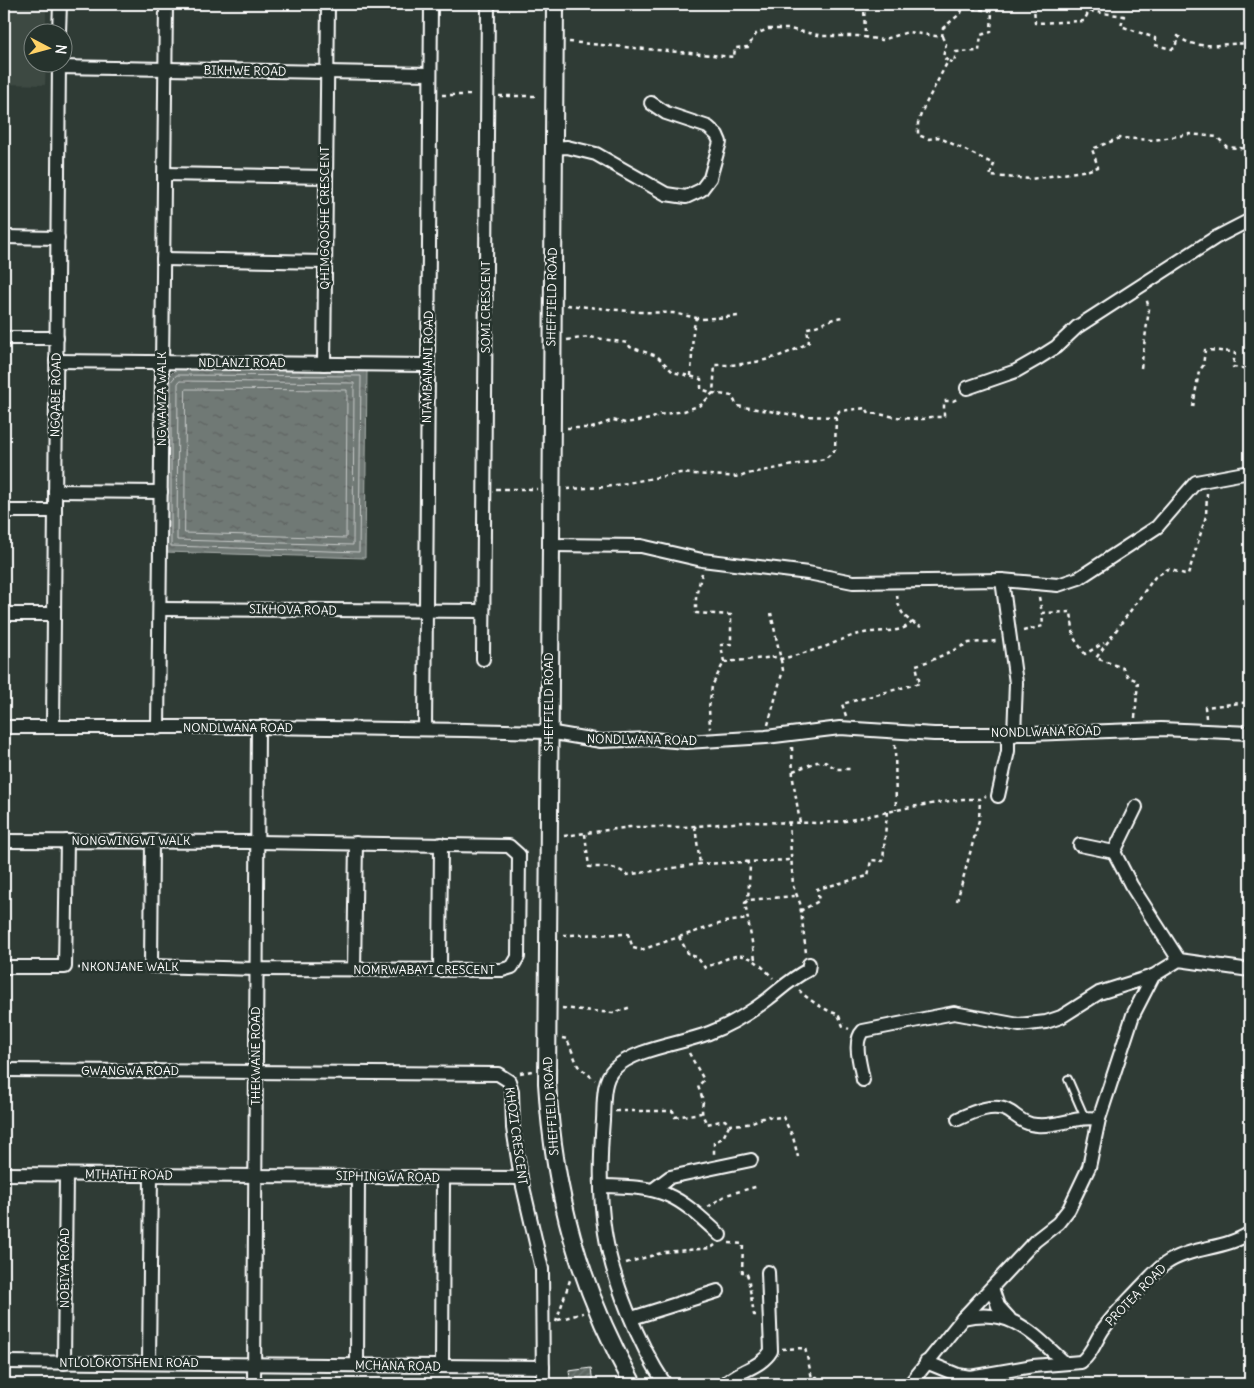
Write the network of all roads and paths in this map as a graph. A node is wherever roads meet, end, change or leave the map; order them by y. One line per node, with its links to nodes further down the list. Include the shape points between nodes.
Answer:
1 (60, 4): 12 (street)
2 (166, 4): 19 (street, NGWAMZA WALK)
3 (328, 4): 21 (street, QHIMGQOSHE CRESCENT)
4 (431, 4): 22 (street, NTAMBANANI ROAD)
5 (488, 4): 55 (street, SOMI CRESCENT)
6 (555, 4): 24 (street, SHEFFIELD ROAD)
7 (864, 4): 14 (path)
8 (995, 4): 11 (path)
9 (1034, 4): 16 (path, via 1035,23 1084,21 1089,10 1115,14 1124,16 1121,26 1155,38 1155,45 1172,49 1178,36 1190,43 1216,46 1225,42)
10 (962, 6): 11 (path); 13 (path, via 961,13 942,28)
11 (992, 10): 17 (path, via 991,32 981,34 979,51 956,52 954,63)
12 (59, 22)
13 (942, 37): 14 (path, via 908,32 882,40); 17 (path, via 946,44 944,57)
14 (865, 38): 15 (path, via 768,29 756,34 748,47 735,48 734,57)
15 (569, 42)
16 (1250, 44)
17 (948, 61): 25 (path, via 922,111 918,135 929,139 938,136 994,164 990,176 1030,179 1089,170 1098,166 1092,149 1120,138 1154,140 1190,134 1217,137 1227,147)
18 (72, 65): 19 (street, BIKHWE ROAD)
19 (164, 69): 21 (street, BIKHWE ROAD); 26 (street, NGWAMZA WALK)
20 (59, 72): 30 (street, NGQABE ROAD)
21 (328, 72): 22 (street, BIKHWE ROAD); 27 (street, QHIMGQOSHE CRESCENT)
22 (430, 74): 44 (street, NTAMBANANI ROAD)
23 (650, 103): 24 (street, via 666,113 708,127 717,134 720,142 710,178 701,190 686,197 666,194 596,154 567,147)
24 (553, 148): 34 (street, SHEFFIELD ROAD)
25 (1250, 149)
26 (164, 174): 27 (street); 31 (street, NGWAMZA WALK)
27 (325, 177): 32 (street, QHIMGQOSHE CRESCENT)
28 (1250, 220): 33 (street, via 1234,226)
29 (4, 237): 30 (street)
30 (58, 238): 39 (street, NGQABE ROAD)
31 (163, 259): 32 (street); 42 (street, NGWAMZA WALK)
32 (325, 262): 43 (street, QHIMGQOSHE CRESCENT)
33 (1139, 287): 45 (path, via 1148,300 1149,309); 48 (street, via 1077,327 1037,359 1016,371)
34 (552, 303): 37 (path, via 674,313); 56 (street, SHEFFIELD ROAD)
35 (739, 316): 37 (path)
36 (845, 317): 49 (path, via 831,318 822,326 807,328 809,342 789,352 761,360 714,365)
37 (696, 318): 47 (path)
38 (4, 338): 39 (street)
39 (57, 338): 41 (street, NGQABE ROAD)
40 (566, 340): 47 (path, via 589,337 628,343 630,348 657,356 672,372)
41 (56, 362): 42 (street, NDLANZI ROAD); 57 (street, NGQABE ROAD)
42 (162, 362): 43 (street, NDLANZI ROAD); 58 (street, NGWAMZA WALK)
43 (324, 364): 44 (street, NDLANZI ROAD)
44 (428, 365): 67 (street, NTAMBANANI ROAD)
45 (1141, 368)
46 (1250, 368): 50 (path, via 1233,367 1235,352 1205,350)
47 (691, 376): 49 (path, via 702,379 701,389)
48 (967, 388): 51 (path, via 953,401 944,401 944,417 918,420 869,413 866,408 839,411)
49 (713, 393): 51 (path, via 732,396 737,406 802,416); 52 (path, via 701,405 658,415 651,420 625,423 613,420 592,428)
50 (1193, 407)
51 (836, 417): 56 (path, via 835,450 825,459 740,477 673,474 606,486)
52 (566, 428)
53 (1250, 472): 54 (street)
54 (1210, 480): 65 (street, via 1196,482 1157,527 1079,578 1065,584); 76 (path, via 1206,487 1206,516 1188,575 1165,569 1155,577)
55 (484, 489): 56 (path); 68 (street, SOMI CRESCENT)
56 (544, 489): 61 (street, SHEFFIELD ROAD)
57 (55, 490): 58 (street); 60 (street, NGQABE ROAD)
58 (161, 492): 66 (street, NGWAMZA WALK)
59 (4, 511): 60 (street)
60 (55, 511): 72 (street, NGQABE ROAD)
61 (550, 545): 62 (street, via 632,545); 90 (street, SHEFFIELD ROAD)
62 (702, 560): 64 (street, via 853,582); 79 (path, via 696,613 732,615 731,644 722,645)
63 (1002, 580): 64 (street); 65 (street); 75 (street)
64 (896, 583): 73 (path, via 899,609 903,617)
65 (1038, 583): 70 (path)
66 (160, 609): 67 (street, SIKHOVA ROAD); 84 (street, NGWAMZA WALK)
67 (426, 611): 68 (street); 86 (street, NTAMBANANI ROAD)
68 (483, 611): 77 (street, SOMI CRESCENT)
69 (771, 613): 78 (path)
70 (1042, 613): 75 (path, via 1043,626); 76 (path, via 1071,612 1074,638 1085,654)
71 (4, 614): 72 (street)
72 (54, 614): 83 (street, NGQABE ROAD)
73 (912, 622): 74 (path); 78 (path, via 908,628 850,636)
74 (921, 627)
75 (1009, 636): 85 (path, via 996,642 969,643 916,665 920,683 842,704); 93 (street, via 1016,683)
76 (1106, 642): 87 (path, via 1096,658 1123,668 1128,677 1138,681)
77 (483, 659)
78 (781, 659): 79 (path); 94 (path, via 782,675)
79 (724, 662): 95 (path, via 714,678 710,697)
80 (1250, 702): 88 (path, via 1205,708)
81 (4, 727): 83 (street, NONDLWANA ROAD)
82 (258, 727): 84 (street, NONDLWANA ROAD); 86 (street, NONDLWANA ROAD); 111 (street, THEKWANE ROAD)
83 (53, 728): 84 (street, NONDLWANA ROAD)
84 (158, 728)
85 (851, 728): 89 (street, NONDLWANA ROAD); 92 (street, NONDLWANA ROAD)
86 (425, 730): 90 (street, NONDLWANA ROAD)
87 (1136, 730): 88 (street, NONDLWANA ROAD); 93 (street, NONDLWANA ROAD)
88 (1207, 730): 91 (street, NONDLWANA ROAD)
89 (896, 731): 93 (street, NONDLWANA ROAD); 101 (path)
90 (548, 732): 95 (street, NONDLWANA ROAD, via 601,741); 196 (street, SHEFFIELD ROAD, via 546,1023 554,1159 561,1200 584,1275 606,1332)
91 (1250, 733)
92 (790, 734): 94 (street, NONDLWANA ROAD); 97 (path)
93 (1011, 734): 98 (street)
94 (766, 737): 95 (street, NONDLWANA ROAD)
95 (712, 740)
96 (853, 768): 97 (path, via 837,769 825,762 817,762)
97 (793, 771): 104 (path)
98 (998, 796): 99 (path)
99 (980, 799): 101 (path, via 963,798); 121 (path, via 979,820)
100 (1136, 807): 115 (street)
101 (896, 810): 102 (path)
102 (887, 812): 104 (path, via 845,820); 122 (path, via 883,860 871,860 868,876 817,889 819,901)
103 (789, 822): 104 (path); 105 (path); 116 (path)
104 (800, 822)
105 (695, 826): 106 (path, via 630,827); 118 (path)
106 (585, 834): 107 (path); 118 (path, via 589,867 605,866 622,870 626,875)
107 (561, 836)
108 (4, 841): 109 (street, NONGWINGWI WALK)
109 (67, 841): 110 (street, NONGWINGWI WALK); 131 (street)
110 (152, 842): 111 (street, NONGWINGWI WALK); 130 (street)
111 (257, 842): 112 (street, NOMRWABAYI CRESCENT); 132 (street, THEKWANE ROAD)
112 (356, 843): 113 (street, NOMRWABAYI CRESCENT); 133 (street)
113 (441, 844): 134 (street); 134 (street, NOMRWABAYI CRESCENT, via 509,846 519,855 518,957 512,967 502,970)
114 (1080, 845): 115 (street)
115 (1114, 852): 127 (street)
116 (791, 860): 117 (path); 119 (path)
117 (746, 862): 118 (path); 120 (path, via 750,866)
118 (700, 864)
119 (795, 896): 120 (path); 122 (path)
120 (748, 900): 123 (path, via 745,903)
121 (958, 901)
122 (800, 911): 128 (path)
123 (748, 919): 125 (path, via 725,922); 126 (path)
124 (561, 936): 125 (path, via 628,934 633,948 641,950)
125 (679, 937): 126 (path, via 689,955 697,957 705,968 736,954)
126 (755, 959): 137 (path)
127 (1179, 960): 135 (street); 136 (street)
128 (809, 964): 137 (street, via 808,970)
129 (4, 966): 131 (street, NKONJANE WALK)
130 (151, 966): 131 (path, NKONJANE WALK); 132 (street, NKONJANE WALK)
131 (65, 967)
132 (256, 969): 133 (street, NOMRWABAYI CRESCENT); 144 (street, THEKWANE ROAD)
133 (354, 970): 134 (street, NOMRWABAYI CRESCENT)
134 (440, 970)
135 (1250, 970)
136 (1153, 976): 140 (street, via 1099,993 1061,1017 1046,1022 1020,1025 954,1013); 152 (street, via 1133,1016)
137 (785, 983): 140 (path, via 831,1013 838,1014 843,1026); 142 (street, via 736,1020)
138 (631, 1007): 139 (path, via 613,1013)
139 (560, 1008)
140 (860, 1034): 146 (street, via 858,1048)
141 (560, 1038): 147 (path, via 567,1039 578,1066 592,1078)
142 (683, 1043): 147 (street, via 630,1059 614,1068); 149 (path, via 704,1080 698,1086 703,1101)
143 (4, 1070): 144 (street, GWANGWA ROAD)
144 (256, 1072): 160 (street, THEKWANE ROAD); 163 (street, KHOZI CRESCENT, via 498,1074 509,1081 512,1091 513,1128)
145 (1068, 1079): 150 (lane)
146 (863, 1080)
147 (606, 1083): 148 (street)
148 (604, 1110): 149 (path, via 673,1111 675,1117); 164 (street)
149 (701, 1113): 153 (path, via 707,1124 725,1120)
150 (1084, 1118): 151 (street, via 1037,1126 1008,1111 989,1108); 152 (street)
151 (958, 1119)
152 (1099, 1119): 175 (street, via 1089,1167 1069,1209)
153 (729, 1125): 154 (path, via 747,1124 768,1116 783,1117); 156 (path, via 723,1138 714,1142 713,1156 702,1157)
154 (798, 1157)
155 (751, 1160): 156 (street)
156 (702, 1171): 166 (street, via 670,1177)
157 (4, 1174): 158 (street, MTHATHI ROAD)
158 (66, 1174): 159 (street, MTHATHI ROAD); 187 (street, NOBIYA ROAD)
159 (151, 1175): 160 (street, MTHATHI ROAD); 188 (street)
160 (255, 1176): 161 (street, SIPHINGWA ROAD); 190 (street, THEKWANE ROAD)
161 (358, 1177): 162 (street, SIPHINGWA ROAD); 191 (street)
162 (443, 1178): 163 (street, SIPHINGWA ROAD); 192 (street)
163 (521, 1178): 183 (street, KHOZI CRESCENT, via 542,1269)
164 (601, 1186): 166 (street); 172 (street, via 605,1233)
165 (759, 1186): 167 (path, via 726,1195)
166 (654, 1189): 167 (street, via 678,1199)
167 (698, 1213): 169 (street)
168 (1250, 1233): 170 (street, PROTEA ROAD)
169 (720, 1235): 172 (path, via 711,1248 665,1252 621,1264 621,1270); 178 (path, via 724,1242 743,1244 742,1272 746,1272 751,1285 754,1315)
170 (1238, 1241): 171 (street); 189 (street, PROTEA ROAD, via 1202,1248 1164,1264 1119,1309 1081,1362)
171 (1250, 1247)
172 (616, 1272): 179 (street)
173 (768, 1272): 178 (street)
174 (571, 1279): 182 (path)
175 (992, 1288): 180 (street); 181 (street, via 998,1306)
176 (718, 1291): 179 (street)
177 (583, 1313): 182 (path)
178 (771, 1313): 184 (street)
179 (632, 1318): 197 (street, via 646,1353)
180 (963, 1318): 181 (street, via 993,1315); 186 (street)
181 (1010, 1319): 189 (street, via 1033,1334)
182 (558, 1320): 183 (path)
183 (543, 1336): 193 (street, KHOZI CRESCENT)
184 (771, 1351): 198 (street, via 765,1359); 199 (path, via 805,1348 812,1378 817,1377)
185 (4, 1362): 187 (street, NTLOLOKOTSHENI ROAD)
186 (926, 1362): 189 (street, via 970,1377); 200 (street)
187 (64, 1363): 188 (street, NTLOLOKOTSHENI ROAD)
188 (149, 1363): 190 (street, NTLOLOKOTSHENI ROAD)
189 (1065, 1363)
190 (254, 1364): 191 (street, MCHANA ROAD); 194 (street, THEKWANE ROAD)
191 (357, 1365): 192 (street, MCHANA ROAD)
192 (442, 1366): 193 (street, MCHANA ROAD)
193 (543, 1367): 195 (street, KHOZI CRESCENT)
194 (254, 1384)
195 (543, 1384)
196 (633, 1384)
197 (665, 1384)
198 (725, 1384)
199 (821, 1384)
200 (910, 1384)

